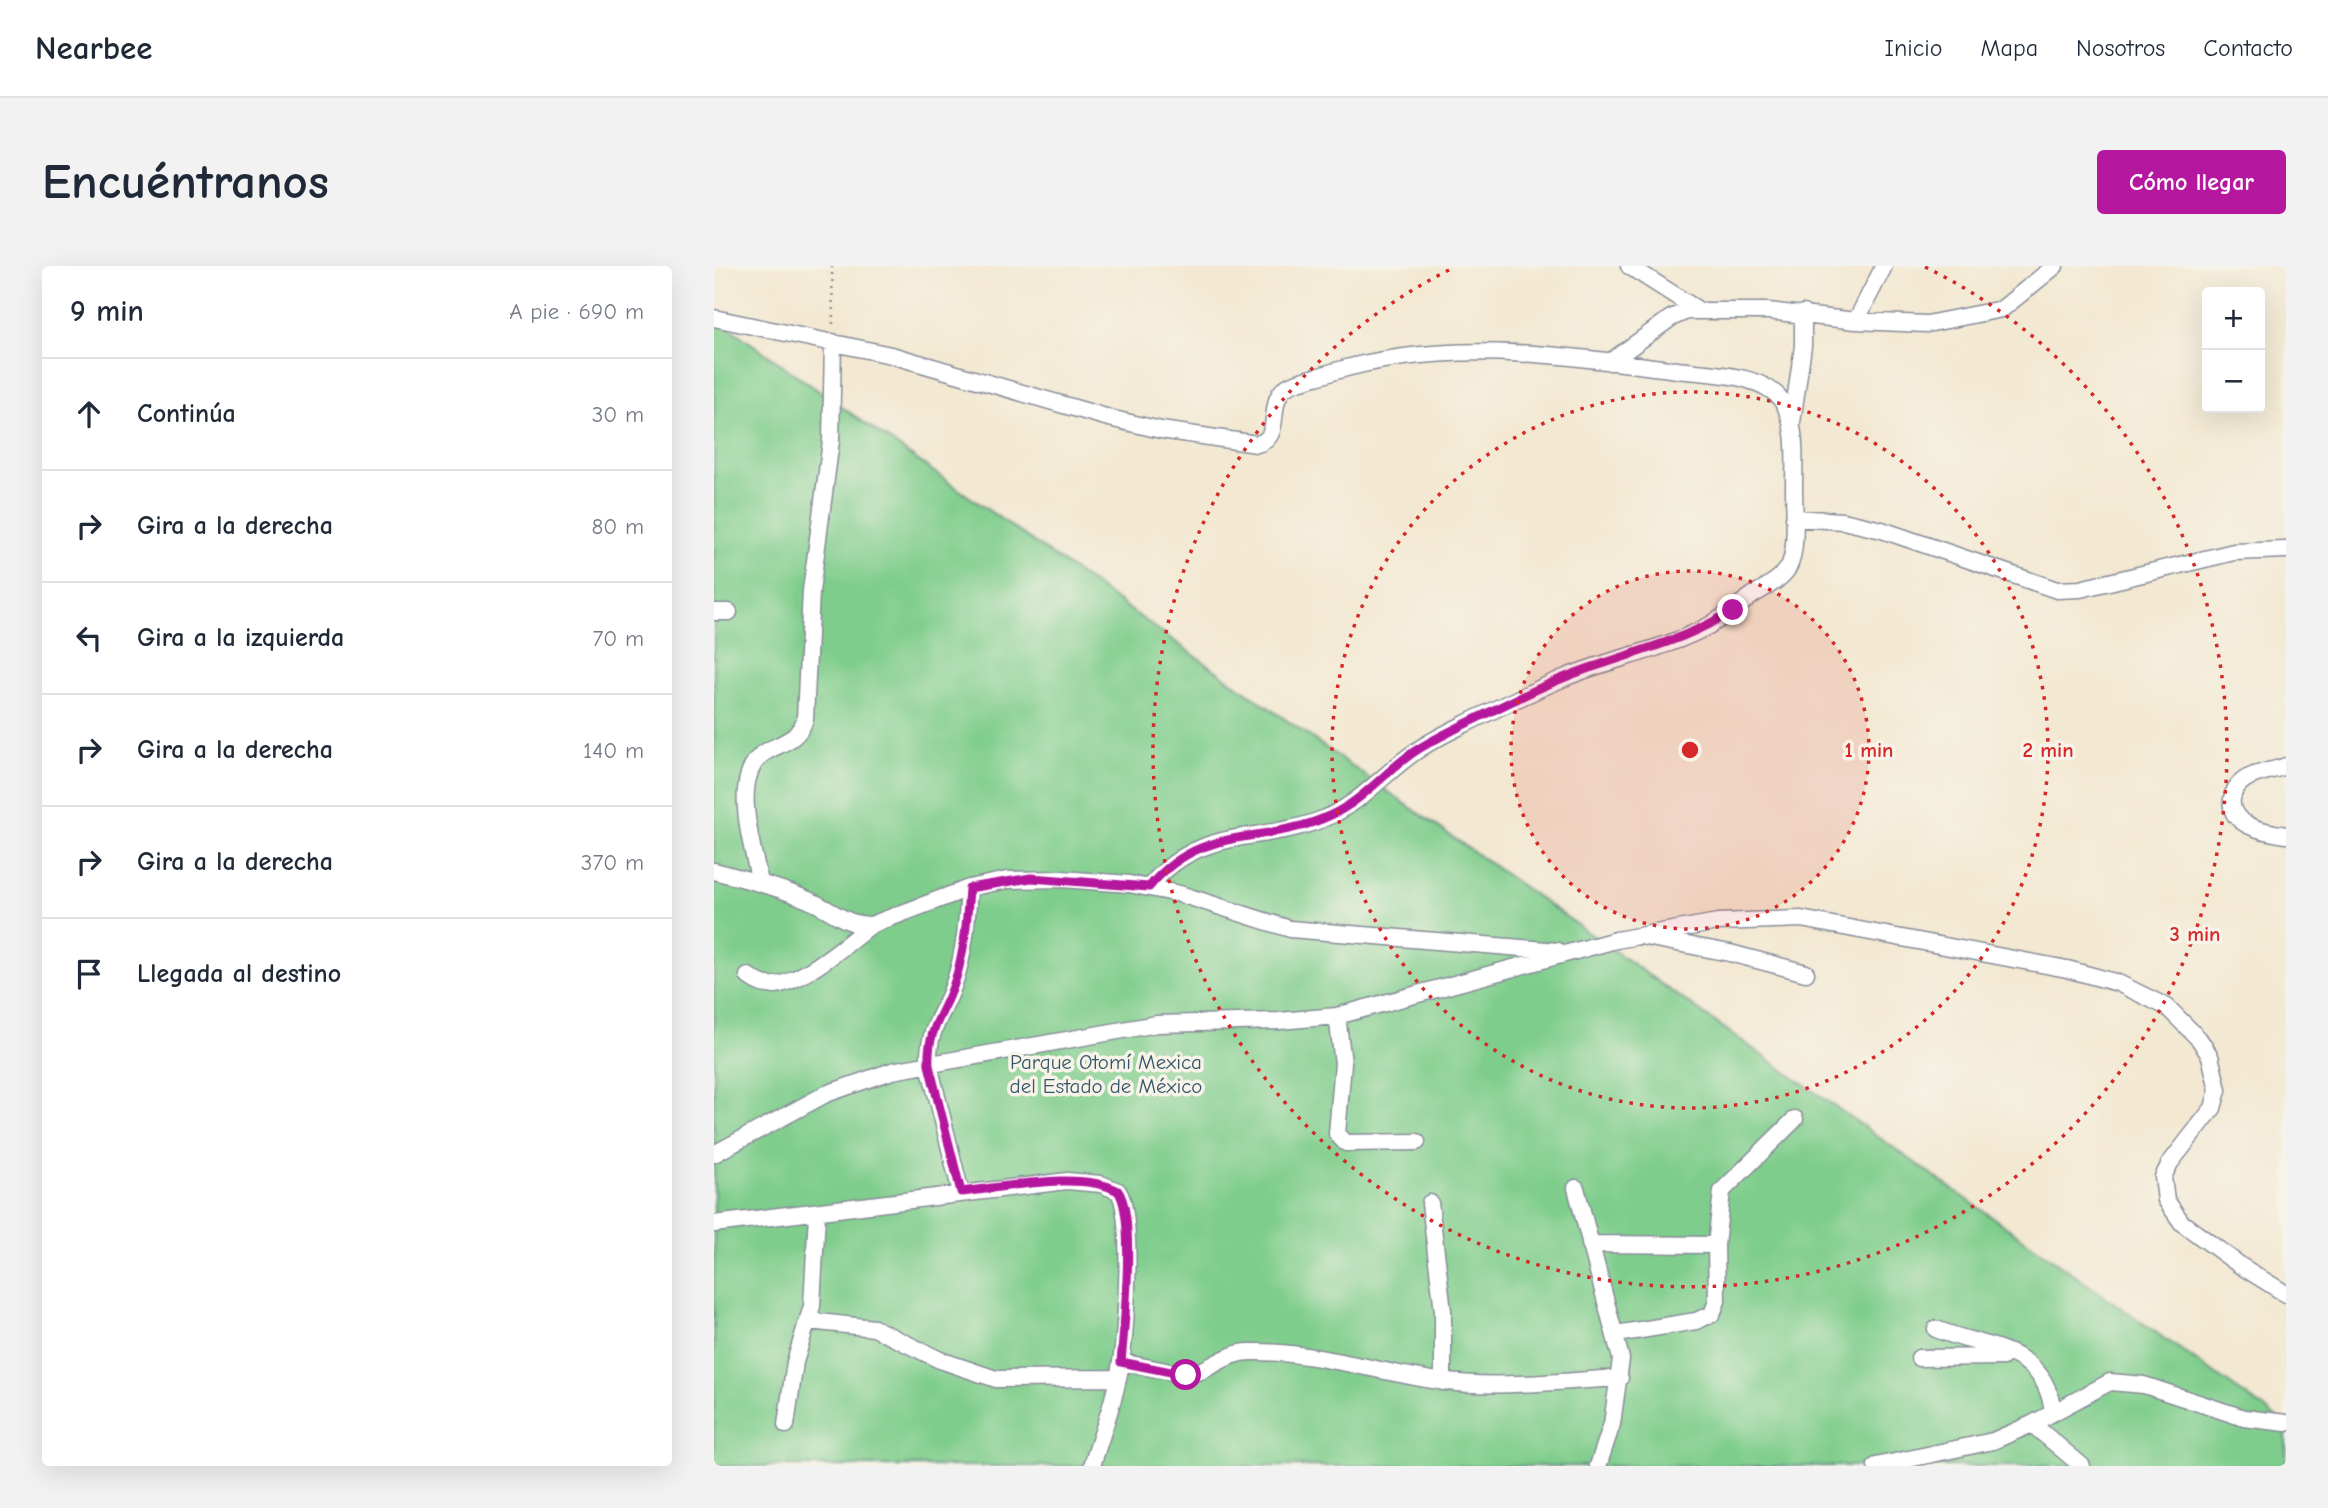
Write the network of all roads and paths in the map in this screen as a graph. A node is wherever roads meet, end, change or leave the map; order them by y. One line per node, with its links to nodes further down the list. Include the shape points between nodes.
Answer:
1 (832, 266): 9 (path)
2 (1629, 266): 5 (street)
3 (1884, 266): 8 (street)
4 (2055, 266): 8 (street, via 1992,312 1927,324)
5 (1698, 310): 6 (street); 10 (street, via 1671,318)
6 (1803, 313): 8 (street); 11 (street)
7 (714, 318): 9 (street)
8 (1856, 321)
9 (833, 342): 10 (street, via 1109,418 1258,444 1273,431 1275,402 1283,390 1352,366 1478,352); 17 (street, via 831,440 811,592 805,719 788,741 756,758 745,780)
10 (1610, 362): 11 (street, via 1753,383 1778,397)
11 (1791, 428): 12 (street)
12 (1794, 517): 13 (street, via 1882,530 2057,590 2080,589 2234,552); 18 (street, via 1788,568 1709,626 1526,695 1434,740 1330,816 1200,847 1164,870)
13 (2286, 550)
14 (2286, 766): 15 (street, via 2246,778 2235,789 2232,809 2240,820)
15 (2286, 835)
16 (714, 871): 17 (street)
17 (760, 883): 20 (street, via 815,903 851,923)
18 (1149, 887): 19 (street, via 1031,878); 22 (street, via 1290,929)
19 (969, 888): 20 (street); 26 (street, via 960,967 930,1035)
20 (871, 925): 24 (street, via 829,957 782,983 769,986)
21 (1640, 936): 22 (street); 23 (street); 37 (street, via 1718,922 1801,919 2067,969 2142,992 2183,1021 2204,1047 2218,1090 2213,1108 2163,1177 2166,1200 2182,1223)
22 (1568, 952): 25 (street)
23 (1806, 973)
24 (748, 976)
25 (1337, 1016): 26 (street, via 1157,1024); 28 (street, via 1343,1063 1338,1134 1346,1143)
26 (929, 1065): 29 (street, via 892,1071 837,1090); 31 (street)
27 (1795, 1119): 36 (street, via 1722,1191)
28 (1417, 1142)
29 (714, 1154)
30 (1576, 1188): 35 (street)
31 (961, 1192): 33 (street); 43 (street, via 1067,1181 1101,1184 1118,1191 1124,1206 1126,1244)
32 (1430, 1203): 45 (street, via 1443,1311)
33 (817, 1214): 34 (street); 38 (street)
34 (714, 1224)
35 (1590, 1244): 36 (street); 40 (street)
36 (1716, 1245): 40 (street, via 1717,1301 1712,1314 1696,1321)
37 (2286, 1294)
38 (809, 1321): 43 (street, via 874,1328 950,1364 996,1379); 49 (street, via 795,1362)
39 (1936, 1329): 41 (street)
40 (1616, 1334): 44 (street)
41 (2023, 1357): 42 (street); 46 (street, via 2045,1380)
42 (1919, 1358)
43 (1119, 1370): 45 (street, via 1196,1374 1237,1353 1270,1353); 50 (street)
44 (1620, 1378): 45 (street); 51 (street)
45 (1443, 1382)
46 (2053, 1412): 47 (street, via 2110,1382 2124,1381 2244,1418); 48 (street)
47 (2286, 1423)
48 (2032, 1424): 52 (street, via 1970,1449); 53 (street)
49 (786, 1425)
50 (1092, 1466)
51 (1598, 1466)
52 (1875, 1466)
53 (2082, 1466)

